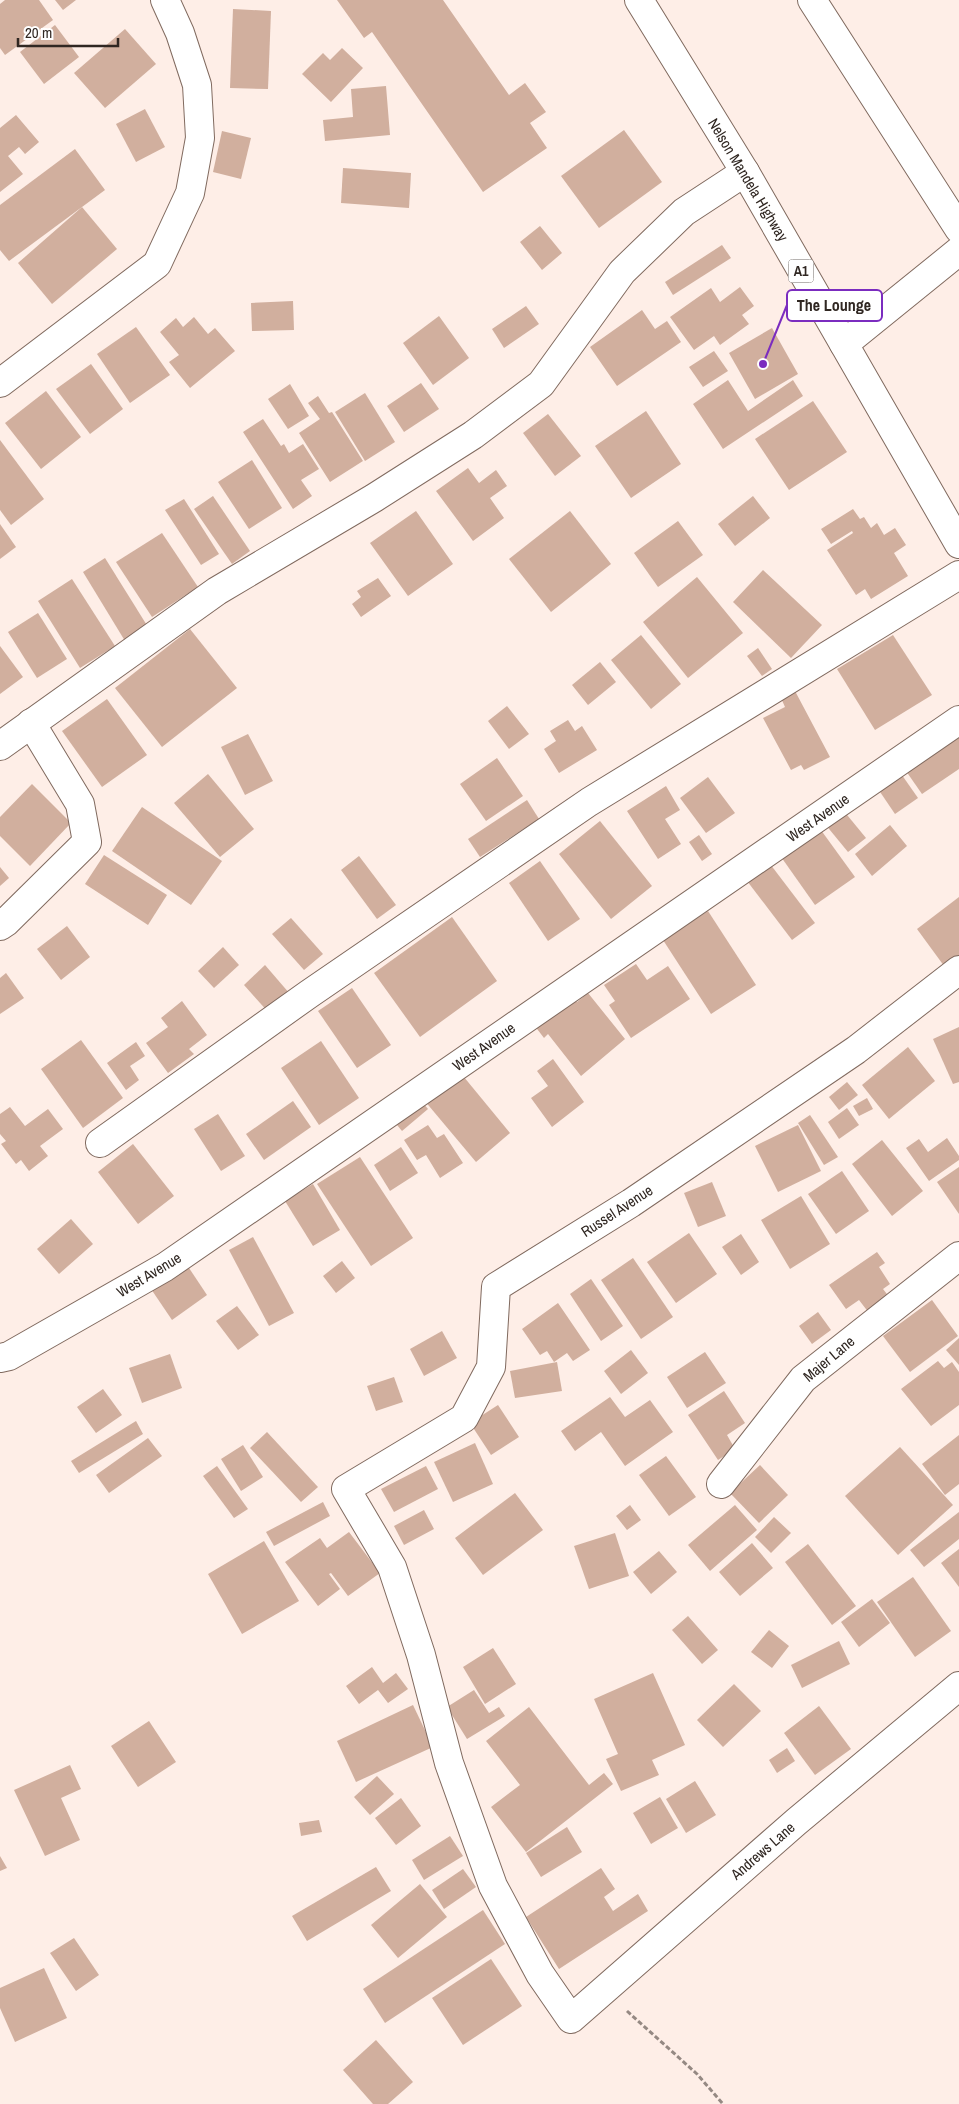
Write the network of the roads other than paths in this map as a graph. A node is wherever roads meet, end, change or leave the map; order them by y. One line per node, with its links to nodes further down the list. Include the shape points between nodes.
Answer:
1 (165, 0): 8 (main road, via 180,33 196,84 200,138 190,193 157,264)
2 (640, 0): 4 (main road, Nelson Mandela Highway / A1)
3 (812, 0): 5 (main road)
4 (745, 172): 7 (main road, Nelson Mandela Highway / A1); 12 (main road, via 684,212 622,272 541,384 473,435 217,591)
5 (959, 229)
6 (959, 252): 7 (main road)
7 (844, 344): 9 (main road, Nelson Mandela Highway / A1)
8 (4, 372)
9 (959, 544)
10 (959, 575): 16 (main road, via 589,802 309,994)
11 (959, 720): 18 (main road, West Avenue, via 166,1267 9,1356)
12 (31, 723): 13 (main road); 14 (main road, via 80,804 86,842)
13 (0, 746)
14 (0, 926)
15 (959, 970): 21 (main road, Russel Avenue, via 848,1055 631,1203 496,1287 491,1367 464,1418 346,1489 392,1567 421,1655 449,1763 493,1886 540,1974)
16 (100, 1143)
17 (959, 1256): 19 (main road, Majer Lane, via 803,1379)
18 (0, 1358)
19 (721, 1484)
20 (959, 1686): 21 (main road, Andrews Lane, via 796,1822)
21 (571, 2019)

